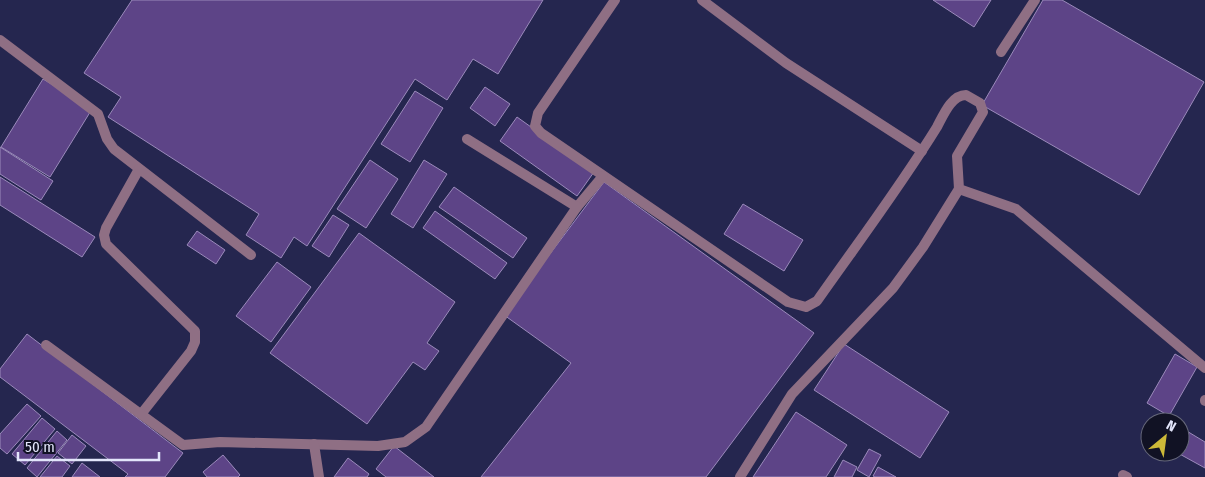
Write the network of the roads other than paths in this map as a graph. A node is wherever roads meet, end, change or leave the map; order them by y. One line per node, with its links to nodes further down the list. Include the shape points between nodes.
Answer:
1 (615, 0): 9 (lane, via 535,120 535,126 541,133)
2 (702, 0): 7 (lane, via 786,63)
3 (1035, 0): 5 (lane)
4 (0, 40): 8 (lane, via 98,114 110,144)
5 (1001, 52)
6 (467, 139): 11 (lane)
7 (922, 151): 9 (lane, via 817,302 806,307 788,302); 10 (lane, via 957,97 966,95 980,103 982,112 956,156)
8 (139, 169): 12 (lane); 15 (lane, via 106,228 106,244 195,331 191,351)
9 (603, 176): 11 (lane)
10 (959, 188): 14 (lane, via 1016,209); 18 (lane, via 893,288 792,394)
11 (577, 207): 16 (lane, via 426,427 405,442 378,446)
12 (251, 255)
13 (46, 345): 15 (lane)
14 (1205, 368)
15 (142, 413): 16 (lane, via 183,445 220,442)
16 (314, 444): 17 (lane)
17 (319, 477)
18 (740, 477)

